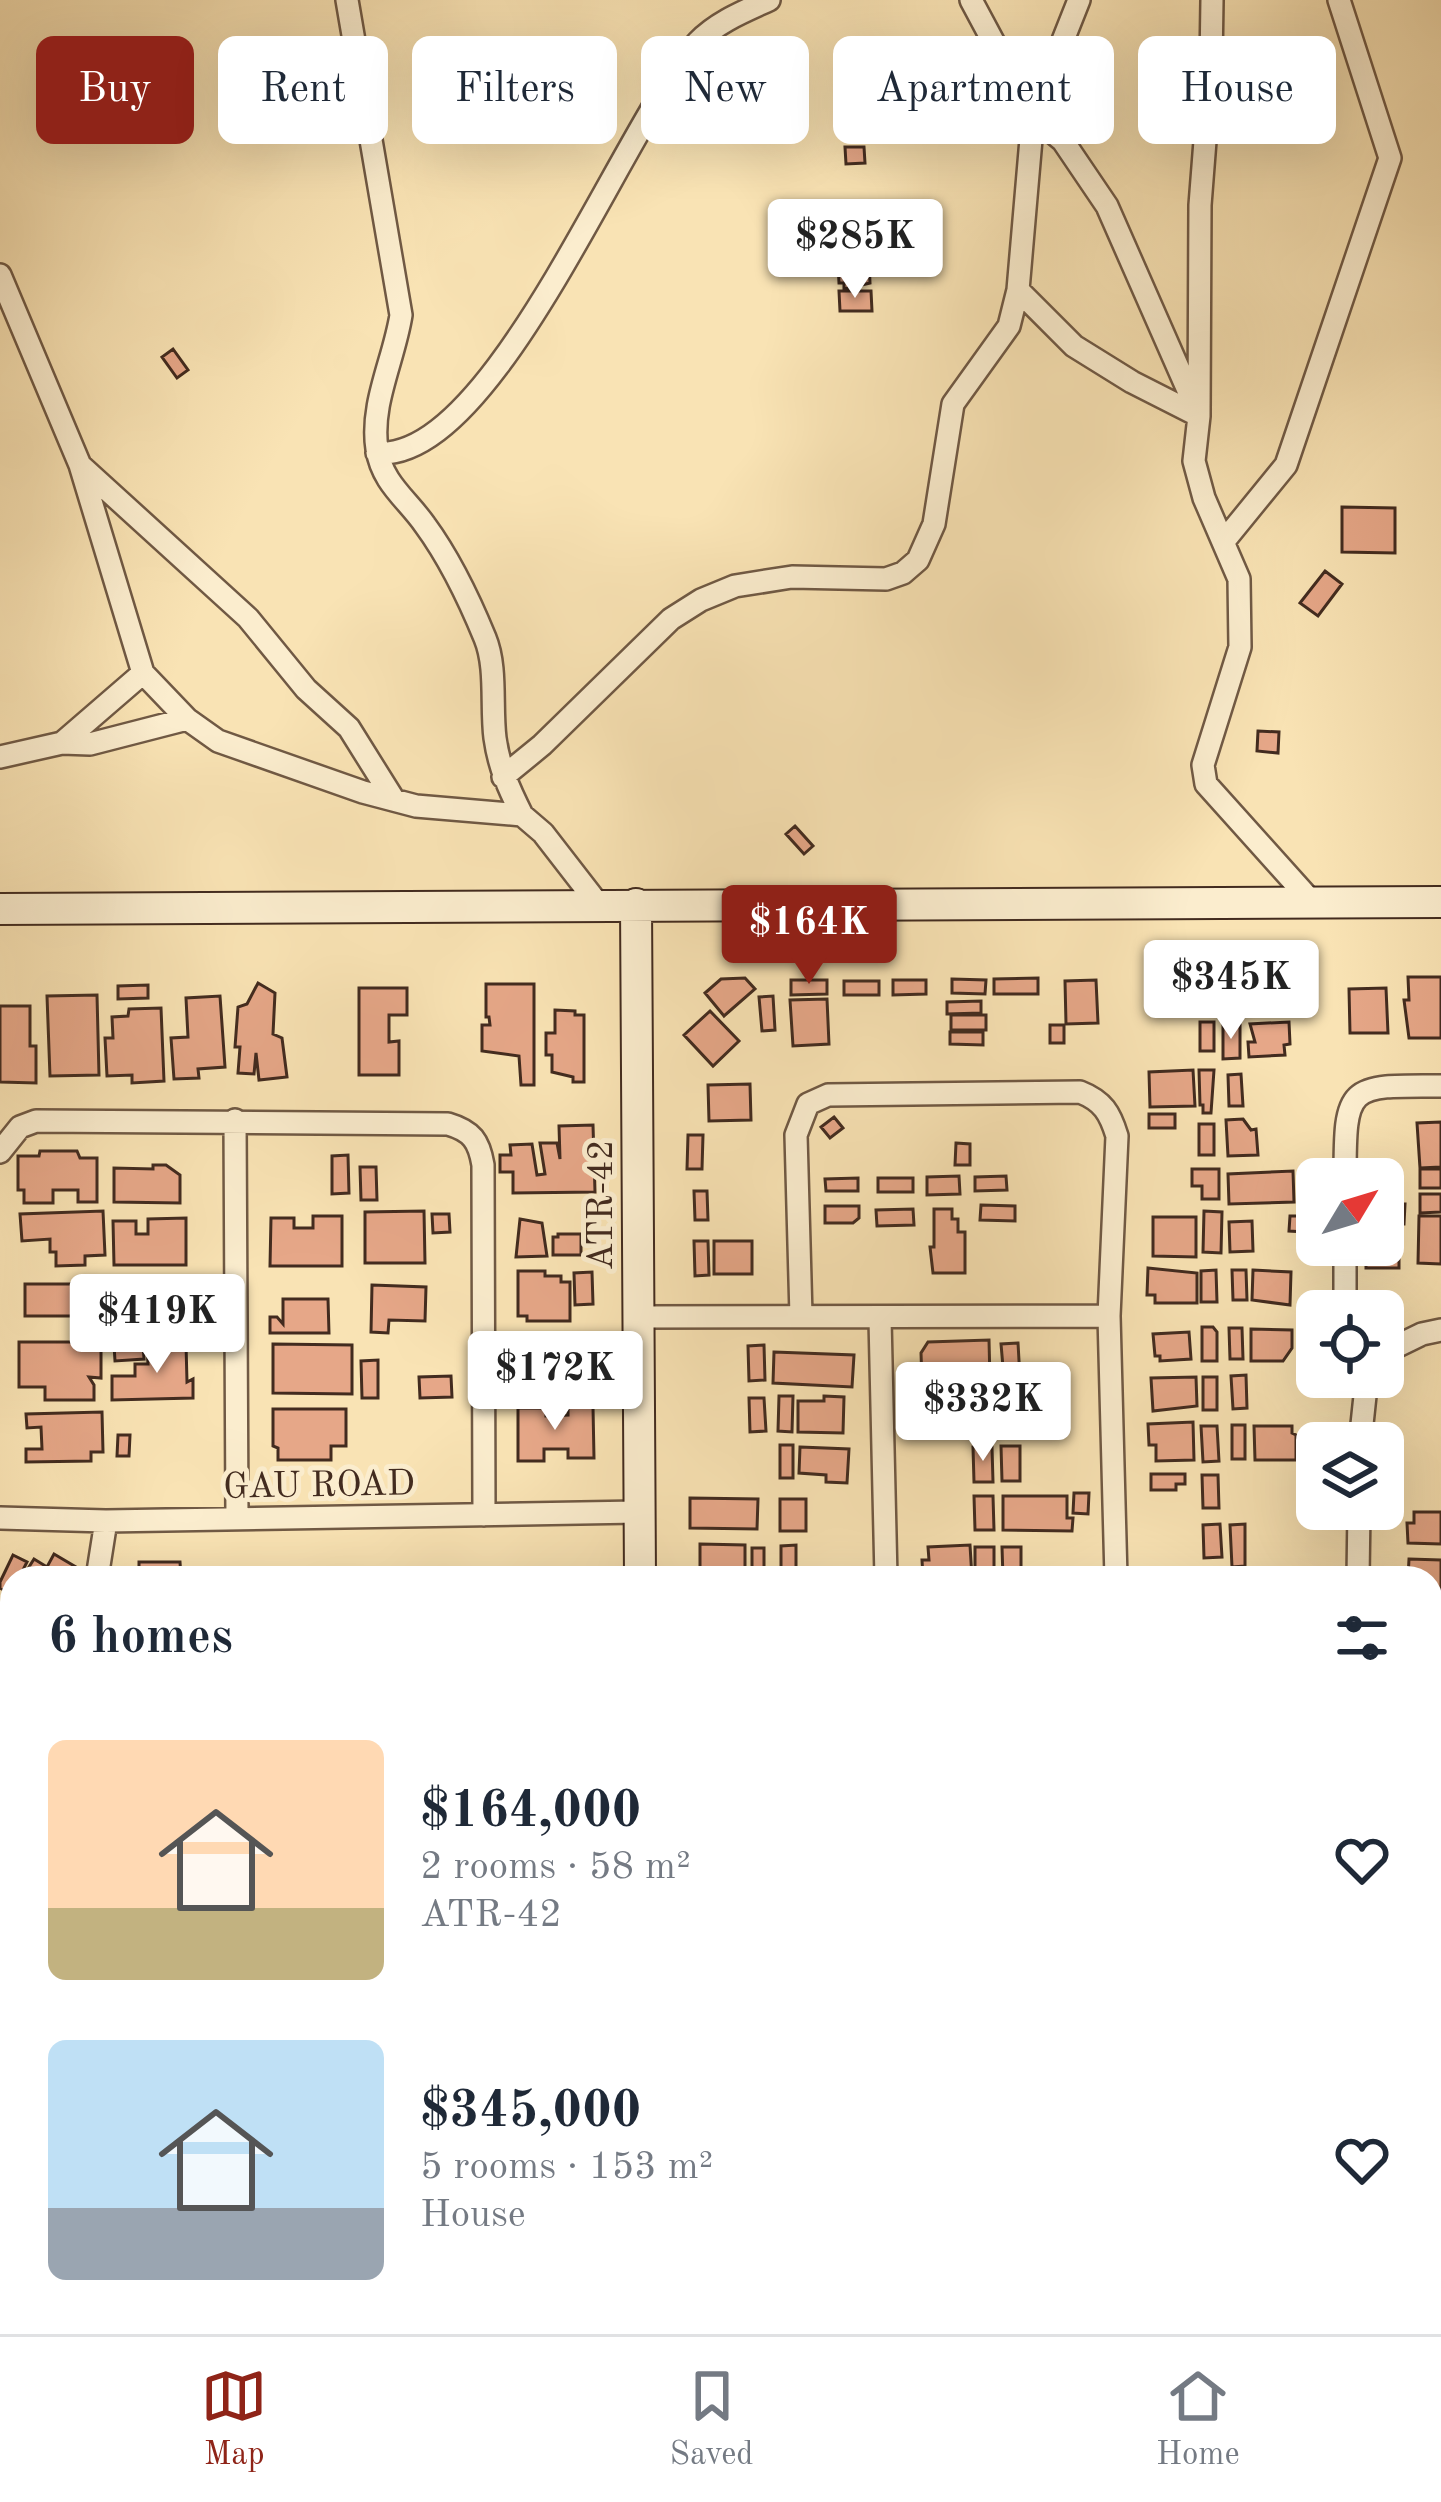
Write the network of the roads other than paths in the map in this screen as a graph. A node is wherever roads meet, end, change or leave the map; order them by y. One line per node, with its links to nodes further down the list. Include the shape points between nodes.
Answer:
1 (347, 0): 15 (street, via 400,315 375,423)
2 (770, 0): 7 (street)
3 (970, 0): 8 (street)
4 (1212, 0): 14 (street)
5 (1339, 0): 17 (street, via 1390,158 1286,465)
6 (1074, 3): 9 (street)
7 (732, 8): 15 (street, via 679,67 590,226 473,397 411,449)
8 (990, 36)
9 (1062, 36)
10 (1031, 144): 13 (street)
11 (1064, 144): 14 (street, via 1107,206)
12 (0, 275): 16 (street)
13 (1018, 290): 14 (street, via 1074,346); 22 (street, via 1009,326 953,404 934,524 917,560 886,579 792,577 701,600)
14 (1199, 416): 17 (street, via 1194,461)
15 (377, 453): 22 (street, via 391,487 459,580 488,645)
16 (80, 465): 18 (street); 23 (street, via 248,618 349,728)
17 (1224, 541): 25 (street, via 1239,579 1240,647 1203,765 1205,784)
18 (143, 673): 19 (street); 20 (street)
19 (187, 719): 20 (street, via 90,744); 23 (street, via 218,741)
20 (62, 742): 21 (street)
21 (0, 757)
22 (503, 777): 24 (street)
23 (394, 800): 24 (street)
24 (522, 815): 27 (street)
25 (1312, 902): 26 (main road); 28 (main road)
26 (1441, 902)
27 (598, 904): 28 (main road); 29 (main road)
28 (636, 904): 36 (main road, ATR-42)
29 (0, 909)
30 (1441, 1086): 33 (street, via 1381,1085 1353,1100)
31 (235, 1120): 32 (street, via 36,1121); 41 (street, via 448,1124 476,1138 483,1165); 42 (street)
32 (0, 1152)
33 (1345, 1158)
34 (800, 1316): 35 (street, via 796,1135 808,1104 828,1095 1080,1092 1110,1114 1117,1136); 36 (street); 37 (street)
35 (1109, 1316): 37 (street); 49 (street)
36 (638, 1317): 40 (main road, ATR-42)
37 (880, 1319): 48 (street)
38 (1441, 1330): 39 (street)
39 (1404, 1343)
40 (638, 1512): 41 (street, GAU ROAD); 47 (main road, ATR-42)
41 (484, 1515): 42 (street, GAU ROAD)
42 (237, 1516): 44 (street, GAU ROAD)
43 (0, 1518): 44 (street, GAU ROAD)
44 (106, 1521): 46 (street)
45 (1359, 1530): 50 (street)
46 (99, 1566)
47 (640, 1566)
48 (886, 1566)
49 (1117, 1566)
50 (1358, 1566)

